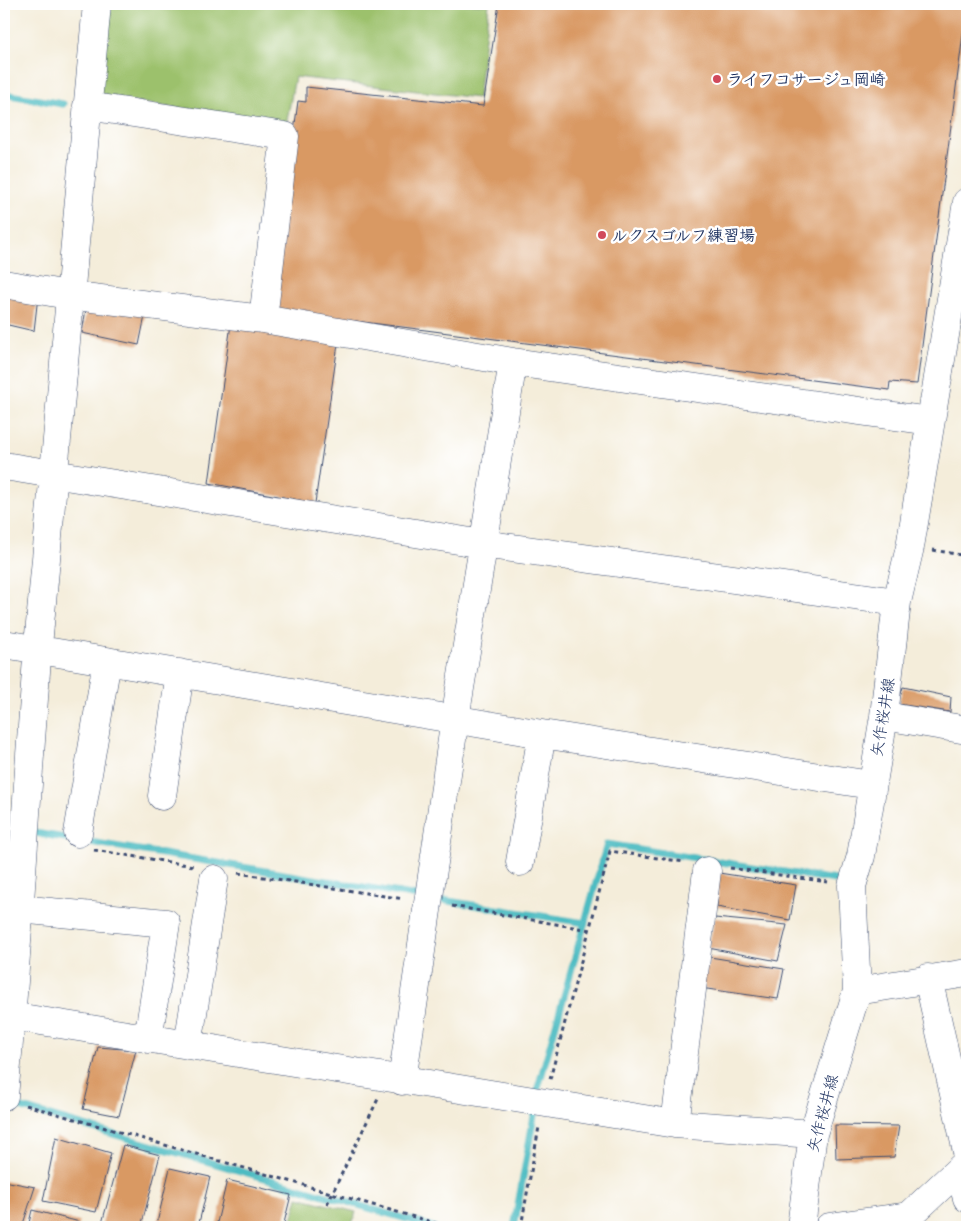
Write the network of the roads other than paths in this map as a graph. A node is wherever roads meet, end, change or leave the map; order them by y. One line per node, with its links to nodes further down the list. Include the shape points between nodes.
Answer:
1 (97, 4): 2 (street)
2 (87, 106): 5 (street); 6 (street, via 285,136)
3 (967, 202): 8 (street, 矢作桜井線)
4 (4, 284): 5 (street)
5 (68, 295): 6 (street); 10 (street)
6 (263, 319): 7 (street)
7 (513, 362): 8 (street); 11 (street)
8 (930, 421): 12 (street, 矢作桜井線, via 910,547)
9 (4, 466): 10 (street)
10 (53, 474): 11 (street); 14 (street)
11 (483, 544): 12 (street); 18 (street)
12 (897, 602): 17 (street, 矢作桜井線)
13 (4, 644): 14 (street)
14 (38, 649): 15 (street); 24 (street)
15 (106, 661): 16 (street); 23 (street)
16 (180, 673): 18 (street); 22 (street)
17 (884, 716): 19 (street); 21 (street, 矢作桜井線)
18 (455, 719): 20 (street); 35 (street, via 428,902)
19 (967, 730)
20 (542, 734): 21 (street); 25 (street)
21 (871, 785): 31 (street, 矢作桜井線, via 861,856 852,886)
22 (162, 796)
23 (78, 833)
24 (14, 838): 28 (street)
25 (520, 862)
26 (707, 871): 37 (street)
27 (214, 879): 34 (street)
28 (19, 909): 32 (street); 33 (street, via 166,923)
29 (967, 973): 30 (street)
30 (928, 978): 31 (street); 39 (street)
31 (857, 991): 38 (street, 矢作桜井線)
32 (8, 1015): 33 (street); 36 (street)
33 (148, 1039): 34 (street)
34 (188, 1045): 35 (street)
35 (395, 1080): 37 (street)
36 (13, 1100)
37 (676, 1124): 38 (street)
38 (813, 1134): 41 (street, 矢作桜井線)
39 (964, 1161): 40 (street); 42 (street, via 909,1216)
40 (967, 1198)
41 (807, 1226)
42 (829, 1227)

